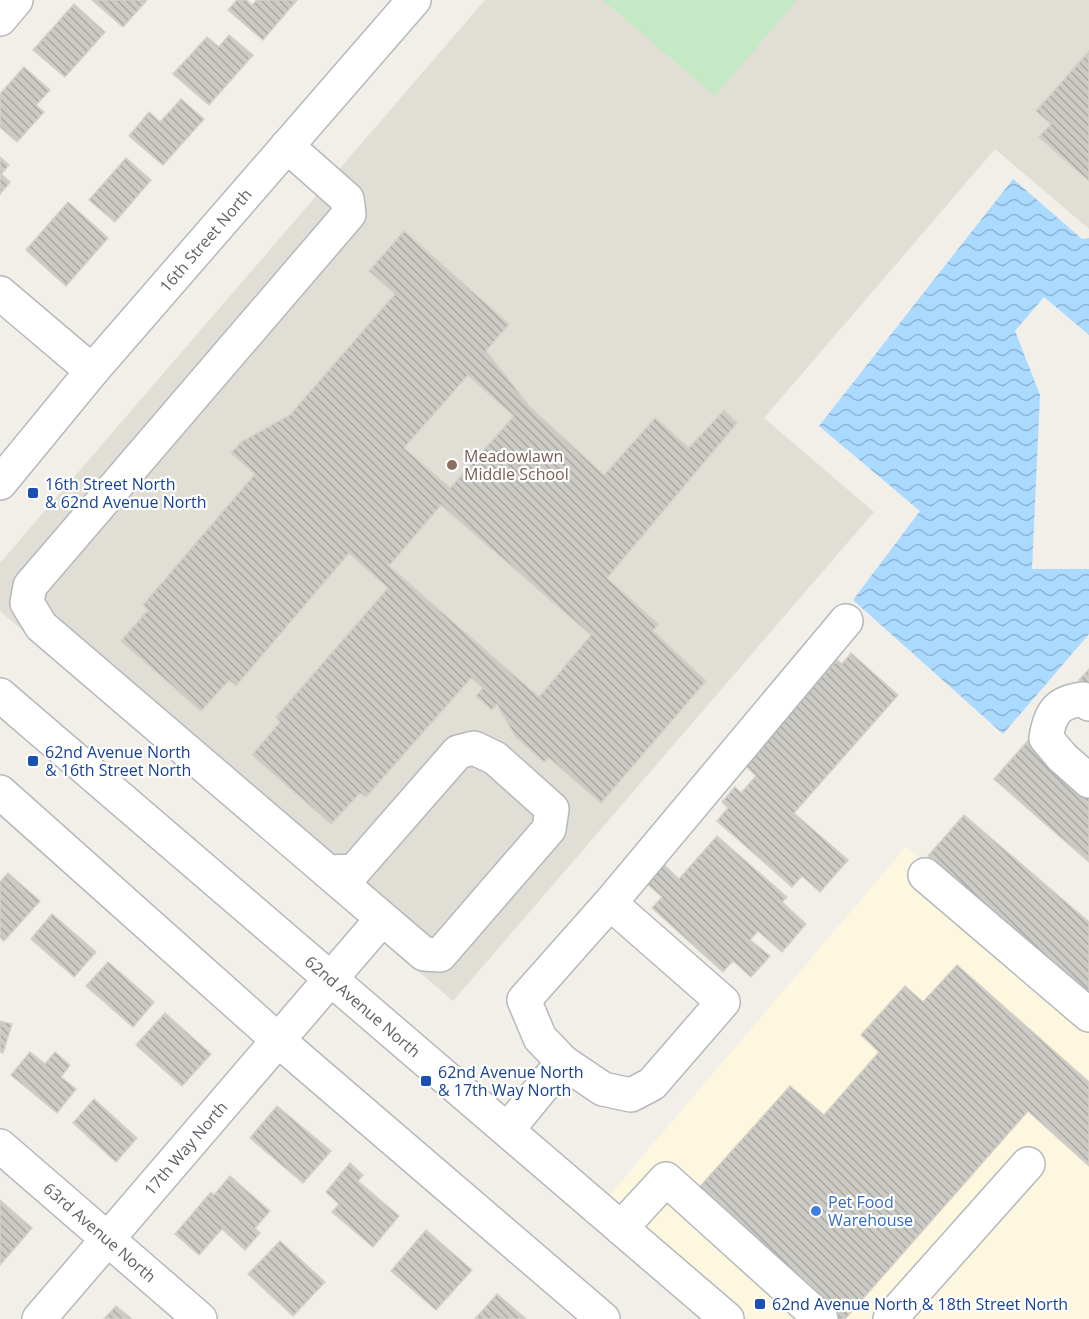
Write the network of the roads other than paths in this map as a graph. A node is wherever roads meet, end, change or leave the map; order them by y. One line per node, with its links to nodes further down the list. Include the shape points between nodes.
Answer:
1 (16, 0): 3 (street)
2 (414, 0): 4 (street, 16th Street North)
3 (0, 19)
4 (287, 146): 6 (street, 16th Street North); 13 (street, via 346,199 349,214 30,586 27,603 40,626)
5 (0, 293): 6 (street)
6 (92, 371): 7 (street, 16th Street North)
7 (0, 483)
8 (846, 621): 15 (street)
9 (0, 694): 17 (street, 62nd Avenue North)
10 (1089, 704): 11 (street, via 1083,699 1066,701 1049,719 1046,738)
11 (1089, 781)
12 (0, 792): 19 (street)
13 (328, 872): 16 (street); 16 (street, via 354,872 458,752 474,748 495,758 552,809 549,829 440,955 424,954)
14 (925, 875): 18 (street)
15 (610, 903): 20 (street, via 524,1000 540,1038); 20 (street, via 723,1002 652,1084 631,1095 603,1089)
16 (382, 919): 17 (street, 17th Way North)
17 (332, 978): 19 (street, 17th Way North); 21 (street, 62nd Avenue North)
18 (1089, 1015)
19 (279, 1041): 25 (street, 17th Way North); 28 (street)
20 (563, 1062): 21 (street)
21 (507, 1130): 24 (street, 62nd Avenue North)
22 (0, 1146): 25 (street, 63rd Avenue North)
23 (1028, 1164): 31 (street)
24 (621, 1228): 29 (street, 62nd Avenue North); 30 (street, via 666,1179)
25 (108, 1239): 26 (street, 17th Way North); 27 (street, 63rd Avenue North)
26 (39, 1319)
27 (200, 1319)
28 (603, 1319)
29 (727, 1319)
30 (821, 1319)
31 (890, 1319)

